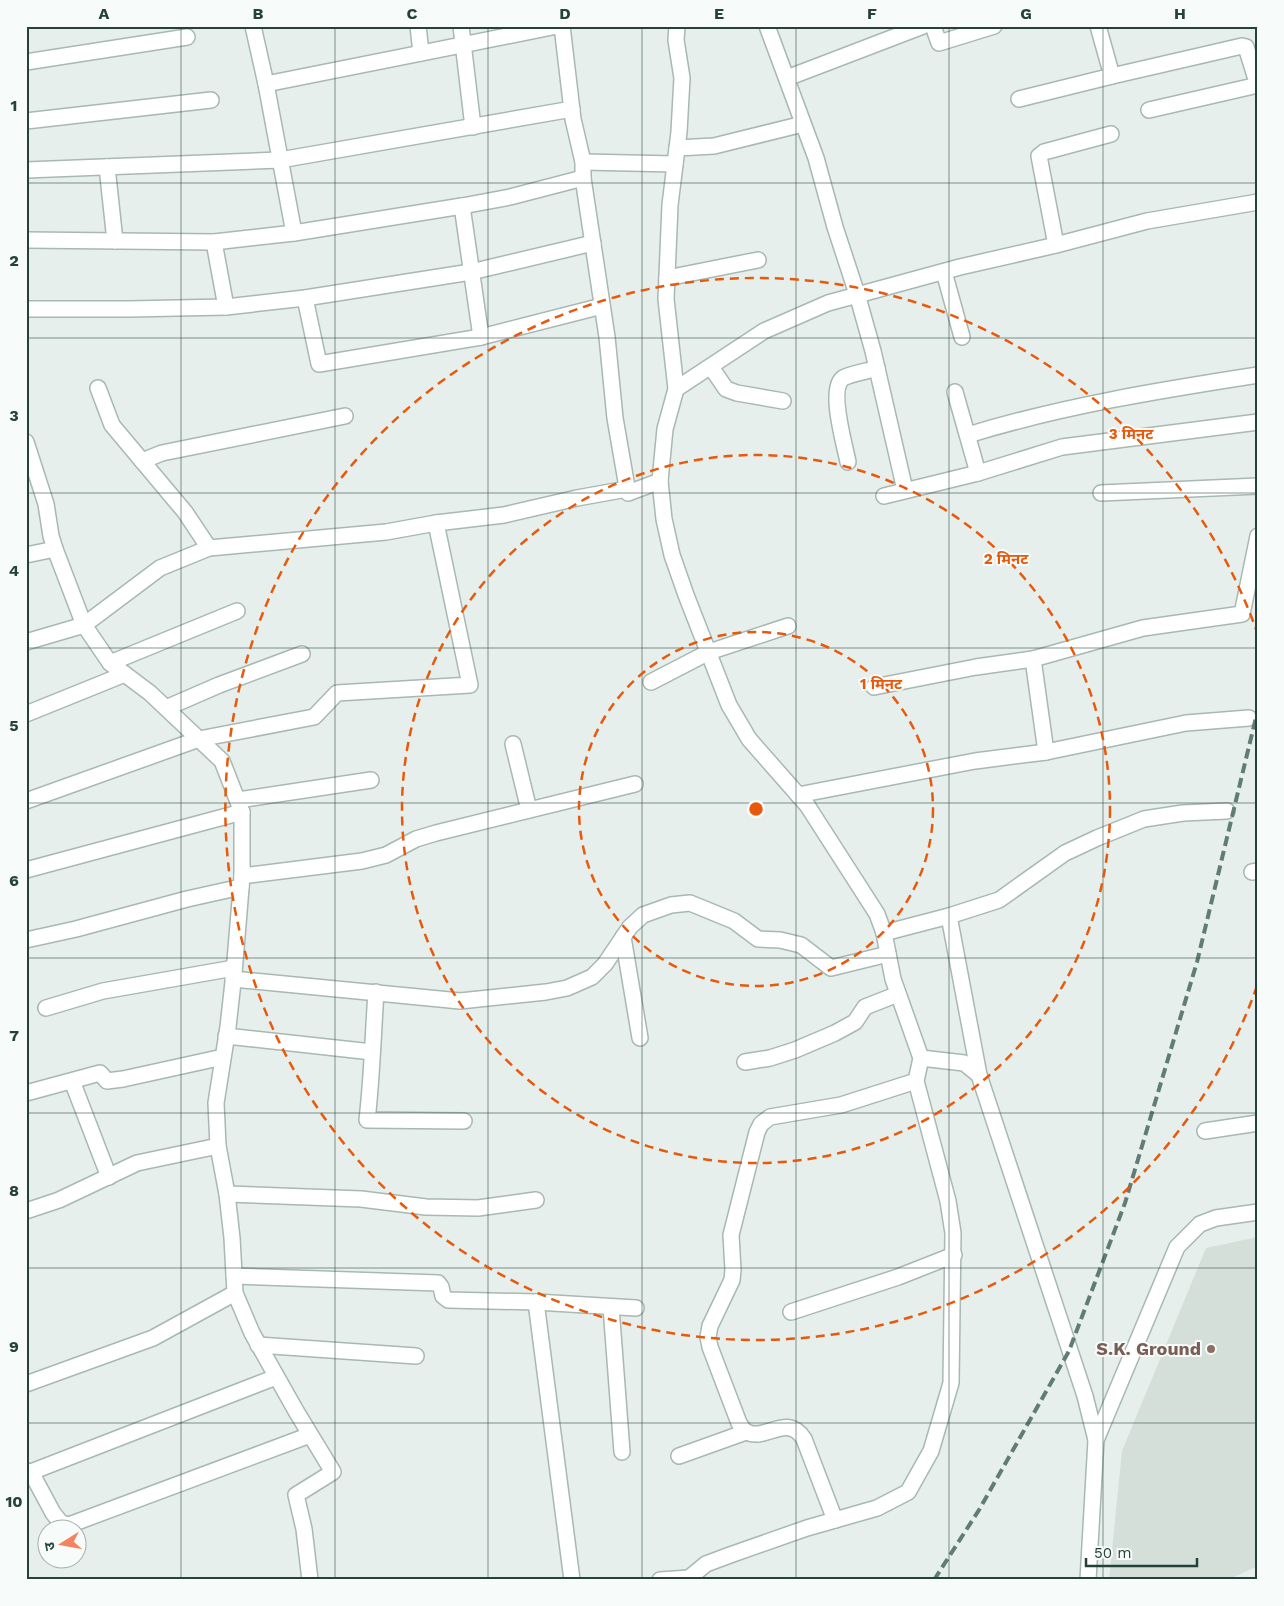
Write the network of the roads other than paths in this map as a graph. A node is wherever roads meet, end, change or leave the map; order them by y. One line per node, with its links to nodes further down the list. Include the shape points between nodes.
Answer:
1 (252, 26): 19 (street)
2 (418, 26): 14 (street)
3 (461, 26): 13 (street)
4 (557, 26): 13 (street)
5 (562, 26): 23 (street)
6 (677, 26): 29 (street, via 682,78)
7 (767, 26): 17 (street)
8 (922, 26): 17 (street)
9 (933, 26): 10 (street, via 939,43)
10 (994, 26)
11 (1098, 26): 16 (street)
12 (188, 38): 15 (street)
13 (463, 45): 14 (street); 27 (street)
14 (421, 53): 19 (street)
15 (26, 62)
16 (1112, 76): 18 (street, via 1242,46 1246,47); 21 (street)
17 (786, 78): 26 (street)
18 (1258, 81)
19 (266, 84): 30 (street)
20 (1258, 85): 24 (street)
21 (1019, 99)
22 (211, 100): 25 (street)
23 (572, 109): 27 (street); 31 (street)
24 (1149, 110)
25 (26, 121)
26 (803, 124): 29 (street, via 714,146); 48 (street)
27 (473, 126): 30 (street)
28 (1111, 134): 43 (street, via 1038,156)
29 (677, 148): 32 (street)
30 (280, 160): 33 (street); 38 (street)
31 (582, 162): 32 (street); 35 (street)
32 (675, 164): 47 (street)
33 (107, 167): 34 (street); 40 (street)
34 (26, 170)
35 (583, 178): 37 (street); 42 (street)
36 (1258, 202): 43 (street, via 1147,222)
37 (462, 206): 38 (street); 45 (street)
38 (294, 233): 41 (street)
39 (26, 240): 40 (street)
40 (116, 241): 41 (street)
41 (214, 242): 51 (street)
42 (593, 243): 45 (street); 50 (street)
43 (1056, 245): 46 (street)
44 (758, 260): 47 (street)
45 (471, 272): 49 (street); 53 (street)
46 (944, 272): 48 (street); 54 (street)
47 (667, 278): 59 (street, via 666,299)
48 (857, 294): 55 (street, via 764,331); 56 (street)
49 (305, 298): 51 (street); 53 (street, via 319,364)
50 (602, 306): 53 (street); 71 (street)
51 (226, 307): 52 (street)
52 (26, 309)
53 (481, 337)
54 (962, 337)
55 (711, 367): 59 (street); 61 (street, via 726,389)
56 (877, 368): 67 (street, via 843,378 838,384 836,398); 72 (street)
57 (1258, 375): 64 (street, via 1091,405)
58 (98, 388): 66 (street, via 112,425)
59 (676, 389): 69 (street, via 665,429)
60 (955, 392): 64 (street)
61 (783, 401)
62 (345, 416): 66 (street, via 162,453)
63 (1258, 422): 68 (street, via 1062,447)
64 (968, 435): 68 (street)
65 (26, 442): 78 (street, via 46,504)
66 (142, 461): 77 (street, via 185,512)
67 (848, 462)
68 (978, 473): 72 (street)
69 (660, 481): 71 (street, via 628,494); 84 (street, via 672,555)
70 (1258, 486): 73 (street)
71 (627, 489): 75 (street, via 504,514)
72 (905, 490): 74 (street)
73 (1101, 493)
74 (884, 496)
75 (436, 523): 77 (street, via 386,532); 94 (street, via 470,685 337,694 314,718)
76 (1258, 536): 86 (street, via 1242,614 1143,628)
77 (209, 548): 81 (street, via 160,568)
78 (55, 549): 79 (street); 81 (street)
79 (26, 555)
80 (237, 611): 87 (street)
81 (84, 625): 83 (street); 87 (street)
82 (788, 626): 84 (street)
83 (26, 642)
84 (709, 652): 89 (street); 99 (street, via 729,705 749,739)
85 (302, 654): 91 (street)
86 (1033, 659): 90 (street); 96 (street)
87 (110, 663): 88 (street)
88 (125, 674): 91 (street); 92 (street)
89 (651, 682)
90 (874, 687)
91 (166, 708): 94 (street)
92 (26, 714)
93 (1249, 718): 96 (street, via 1186,723)
94 (199, 739): 100 (street); 101 (street, via 222,761)
95 (513, 744): 102 (street)
96 (1046, 752): 99 (street, via 975,761)
97 (371, 780): 101 (street)
98 (635, 784): 102 (street)
99 (798, 795): 107 (street, via 877,914)
100 (26, 800)
101 (240, 806): 104 (street); 105 (street)
102 (529, 810): 105 (street, via 416,839 386,855 362,861)
103 (1227, 811): 106 (street, via 1182,812 1144,819 1065,853 999,900)
104 (26, 870)
105 (242, 881): 109 (street, via 187,899); 111 (street)
106 (949, 916): 107 (street); 121 (street)
107 (884, 933): 110 (street)
108 (623, 937): 110 (street, via 643,915 671,905 690,903 734,921 758,939 801,945 831,968); 112 (street, via 592,977 567,988 460,1001); 116 (street)
109 (26, 940)
110 (888, 954): 113 (street)
111 (234, 973): 112 (street); 114 (street, via 103,991); 115 (street)
112 (376, 992): 117 (street)
113 (898, 994): 119 (street); 120 (street, via 865,1007 855,1022 835,1033 795,1050)
114 (46, 1008)
115 (226, 1036): 117 (street); 118 (street)
116 (640, 1038)
117 (372, 1052): 125 (street, via 368,1120)
118 (223, 1057): 122 (street, via 123,1079 107,1081 100,1073); 128 (street, via 216,1103)
119 (921, 1058): 121 (street, via 964,1063); 123 (street)
120 (745, 1062)
121 (979, 1075): 147 (street, via 1085,1396)
122 (72, 1081): 124 (street); 129 (street)
123 (916, 1081): 134 (street, via 948,1201); 145 (street, via 841,1105 770,1118 761,1124 757,1132 731,1235 732,1280 708,1337 739,1423)
124 (26, 1093)
125 (464, 1121)
126 (1258, 1123): 127 (street)
127 (1205, 1131)
128 (218, 1146): 129 (street, via 137,1163); 130 (street)
129 (108, 1177): 132 (street)
130 (227, 1194): 131 (street, via 361,1199 426,1207 478,1208); 135 (street)
131 (536, 1200)
132 (26, 1211)
133 (1258, 1212): 147 (street, via 1216,1218 1200,1224 1177,1247)
134 (954, 1255): 140 (street); 151 (street, via 951,1383 931,1451 908,1492 877,1508)
135 (234, 1276): 136 (street); 137 (street, via 438,1283 448,1300)
136 (236, 1293): 141 (street); 144 (street, via 154,1338)
137 (536, 1302): 138 (street); 154 (street)
138 (611, 1307): 139 (street); 148 (street)
139 (636, 1308)
140 (791, 1312)
141 (258, 1345): 142 (street); 143 (street)
142 (416, 1356)
143 (276, 1377): 146 (street); 150 (street)
144 (26, 1384)
145 (746, 1432): 149 (street); 151 (street, via 754,1434 790,1427 799,1432)
146 (310, 1435): 150 (street, via 69,1525 62,1523 53,1513); 152 (street, via 333,1472 296,1495 304,1529)
147 (1096, 1440): 156 (street)
148 (622, 1452)
149 (679, 1456)
150 (29, 1472)
151 (834, 1520): 153 (street, via 706,1564)
152 (309, 1579)
153 (690, 1579): 155 (street)
154 (572, 1580)
155 (660, 1580)
156 (1088, 1580)

